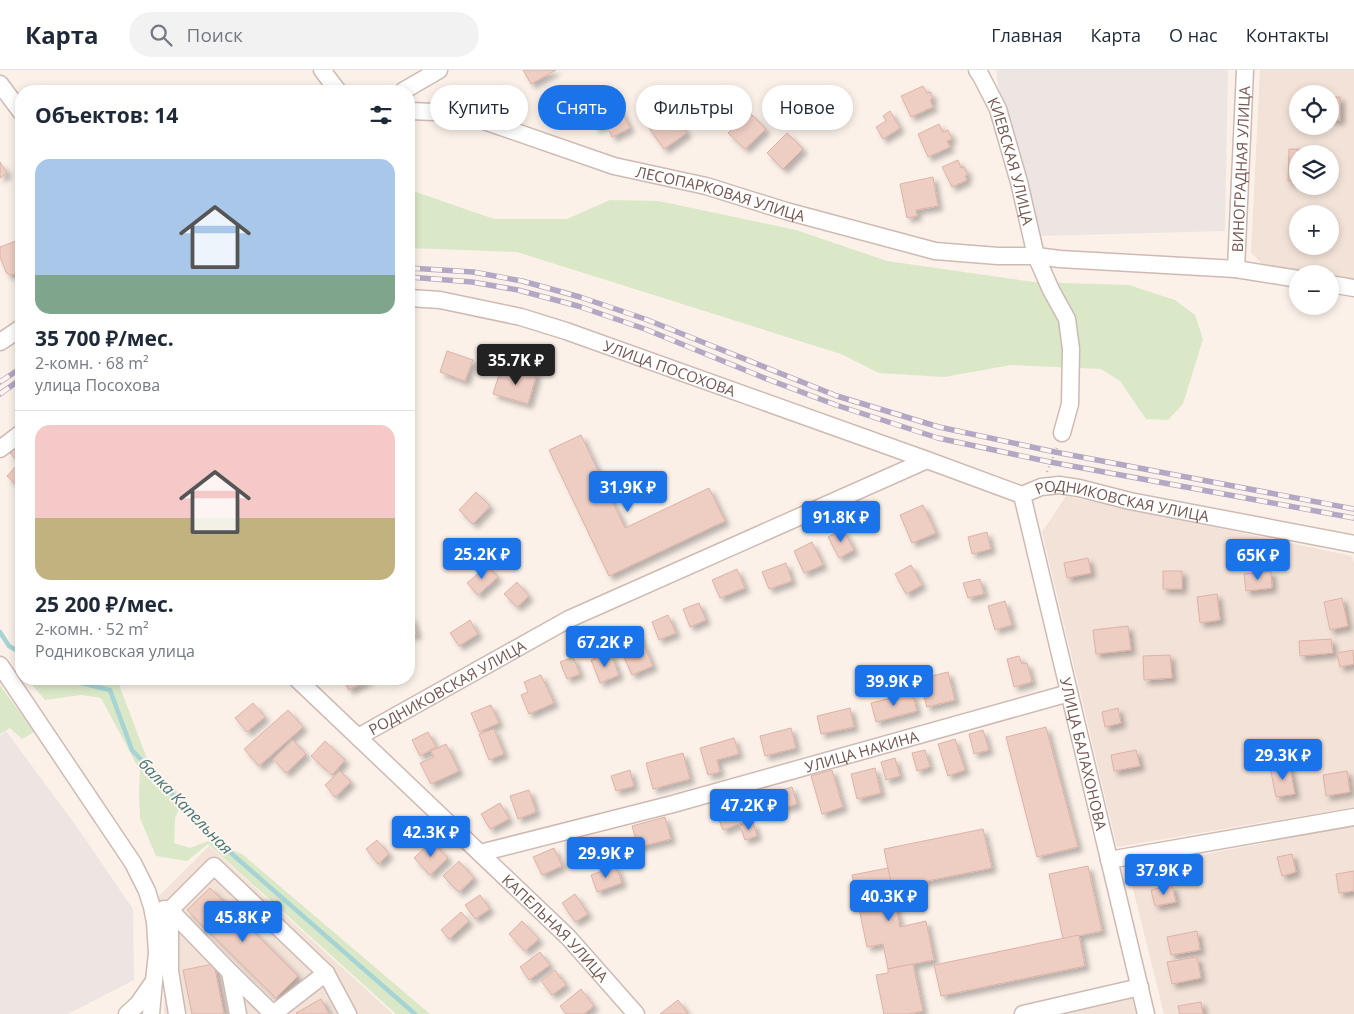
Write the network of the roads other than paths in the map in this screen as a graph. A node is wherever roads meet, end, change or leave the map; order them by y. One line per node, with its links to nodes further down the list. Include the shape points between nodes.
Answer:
1 (322, 70): 6 (street)
2 (440, 70): 7 (street)
3 (977, 70): 10 (street, КИЕВСКАЯ УЛИЦА, via 998,109)
4 (1245, 70): 11 (street, ВИНОГРАДНАЯ УЛИЦА)
5 (0, 84): 8 (street)
6 (333, 85)
7 (414, 85)
8 (15, 104)
9 (415, 111): 10 (street, ЛЕСОПАРКОВАЯ УЛИЦА, via 462,113 614,166 706,186 935,251)
10 (1036, 256): 11 (street, ЛЕСОПАРКОВАЯ УЛИЦА); 18 (street, КИЕВСКАЯ УЛИЦА, via 1067,319 1071,350 1070,404)
11 (1236, 269): 12 (street, ЛЕСОПАРКОВАЯ УЛИЦА)
12 (1289, 277)
13 (1339, 286): 14 (street)
14 (1354, 288)
15 (415, 298): 21 (street, УЛИЦА ПОСОХОВА, via 440,300 521,317)
16 (15, 332): 17 (street)
17 (0, 342)
18 (1062, 433)
19 (15, 438): 20 (street)
20 (0, 449)
21 (926, 460): 22 (street, РОДНИКОВСКАЯ УЛИЦА); 27 (street, РОДНИКОВСКАЯ УЛИЦА, via 569,619)
22 (1022, 494): 23 (street, РОДНИКОВСКАЯ УЛИЦА, via 1059,485); 26 (street, УЛИЦА БАЛАХОНОВА)
23 (1354, 544)
24 (0, 665): 31 (street, via 133,863 148,891)
25 (303, 685): 27 (street, КАПЕЛЬНАЯ УЛИЦА)
26 (1069, 693): 29 (street, УЛИЦА НАКИНА, via 673,804); 30 (street, УЛИЦА БАЛАХОНОВА)
27 (358, 737): 29 (street, КАПЕЛЬНАЯ УЛИЦА)
28 (1354, 817): 30 (street)
29 (480, 853): 43 (street, КАПЕЛЬНАЯ УЛИЦА, via 568,937)
30 (1109, 860): 36 (street, УЛИЦА БАЛАХОНОВА)
31 (152, 907): 32 (street); 35 (street, via 157,953)
32 (170, 910): 33 (street); 34 (street, via 214,866); 39 (street, via 170,971)
33 (230, 972): 40 (street); 41 (street)
34 (326, 973): 41 (street); 42 (street)
35 (154, 981): 37 (street); 38 (street)
36 (1140, 987): 44 (street); 45 (street, УЛИЦА БАЛАХОНОВА)
37 (128, 1014)
38 (151, 1014)
39 (177, 1014)
40 (238, 1014)
41 (273, 1014)
42 (348, 1014)
43 (636, 1014)
44 (1023, 1014)
45 (1146, 1014)

